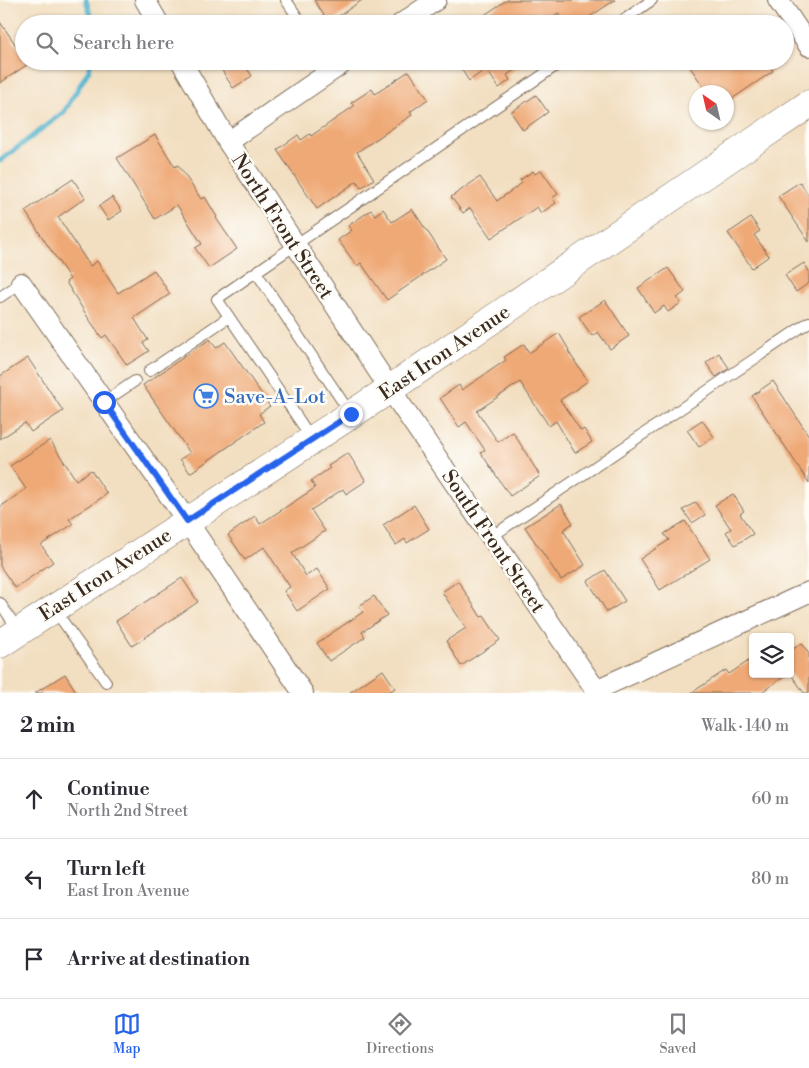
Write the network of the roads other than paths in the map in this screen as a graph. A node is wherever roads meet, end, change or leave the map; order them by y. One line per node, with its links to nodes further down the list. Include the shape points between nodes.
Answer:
1 (145, 0): 6 (street)
2 (286, 0): 7 (lane)
3 (436, 0): 8 (street)
4 (652, 0): 9 (lane)
5 (778, 0): 10 (street)
6 (154, 15)
7 (296, 15)
8 (414, 15)
9 (631, 15)
10 (788, 15)
11 (794, 24): 12 (street)
12 (809, 46)
13 (186, 70): 17 (street, North Front Street)
14 (328, 70): 17 (street)
15 (550, 70): 18 (lane)
16 (809, 104): 26 (street, East Iron Avenue)
17 (228, 142): 18 (street, North Front Street)
18 (295, 245): 19 (lane); 26 (street, North Front Street)
19 (256, 272): 22 (lane, via 217,300); 28 (lane)
20 (21, 283): 21 (lane); 27 (street)
21 (0, 297)
22 (229, 317): 24 (lane); 29 (lane)
23 (809, 322): 31 (lane)
24 (149, 371)
25 (135, 381): 27 (lane)
26 (390, 389): 28 (street, East Iron Avenue); 31 (street, South Front Street)
27 (104, 402): 30 (street)
28 (351, 414): 29 (street, East Iron Avenue)
29 (312, 439): 30 (street, East Iron Avenue)
30 (187, 521): 34 (street, East Iron Avenue); 38 (street)
31 (491, 537): 37 (street, South Front Street)
32 (809, 592): 37 (street)
33 (0, 603): 35 (lane)
34 (54, 608): 35 (street, East Iron Avenue); 36 (lane)
35 (9, 637)
36 (106, 682)
37 (597, 691)
38 (303, 693)

